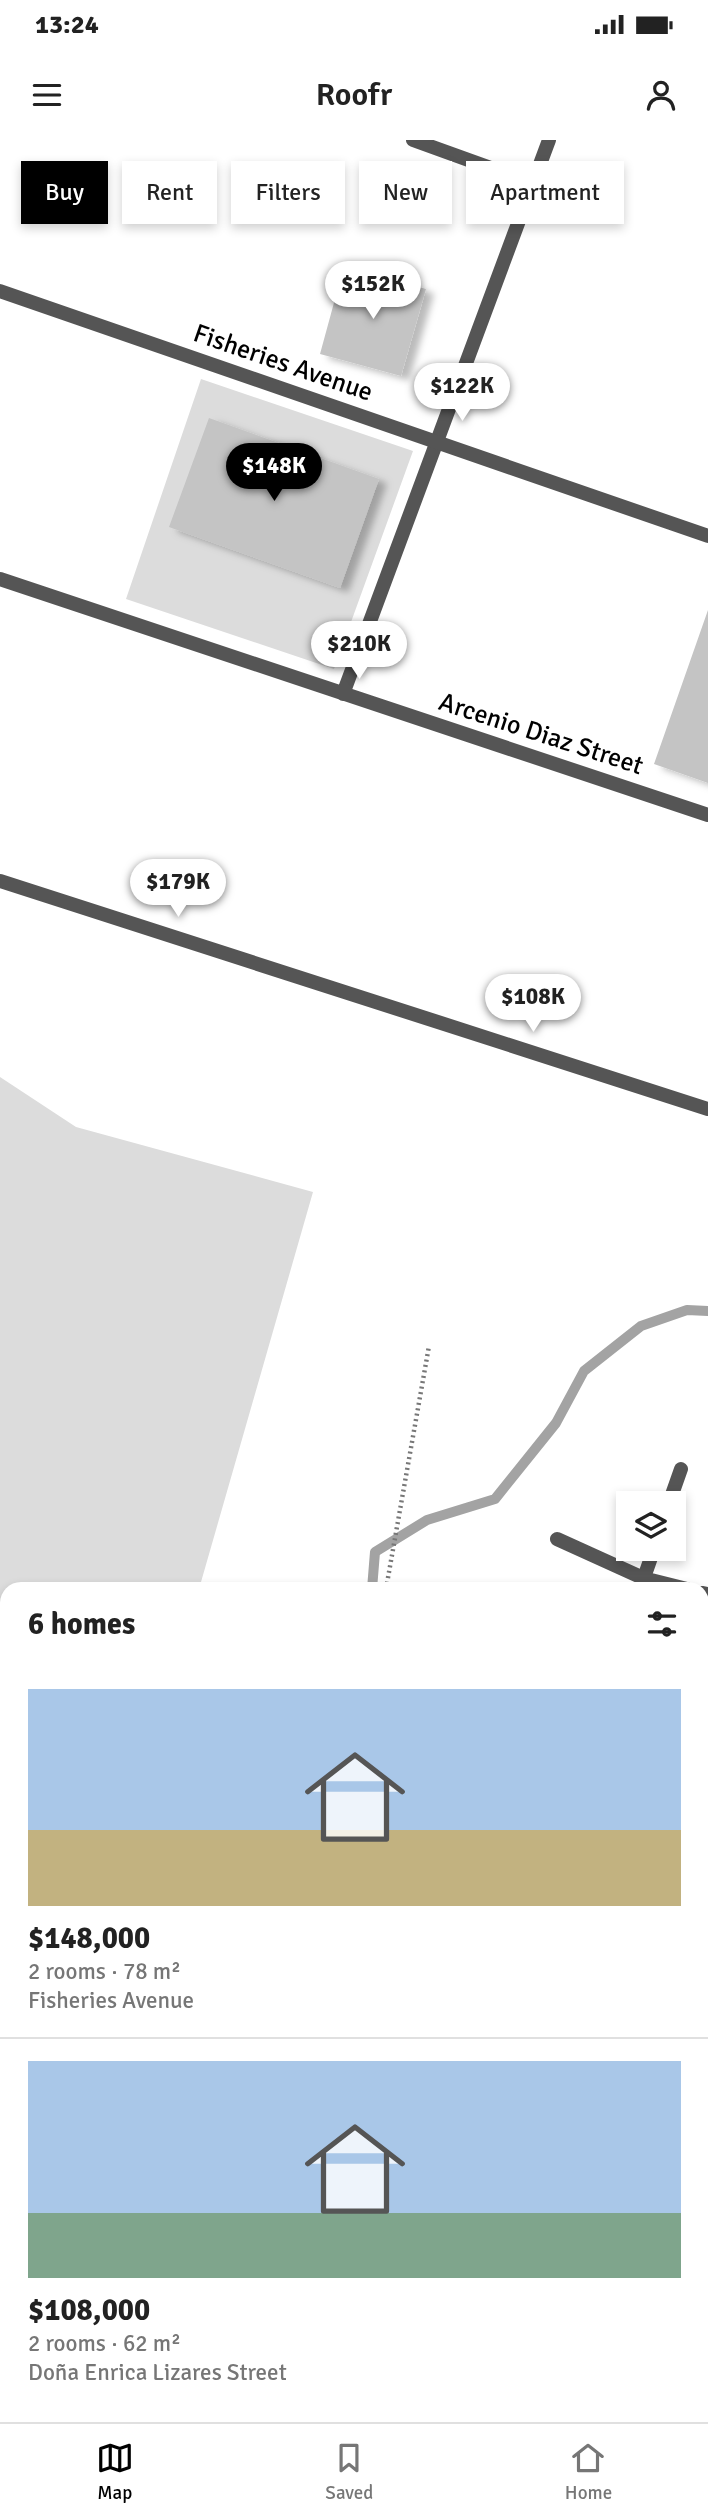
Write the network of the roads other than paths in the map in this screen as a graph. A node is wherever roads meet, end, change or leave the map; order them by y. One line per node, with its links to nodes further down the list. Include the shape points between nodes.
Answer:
1 (413, 140): 3 (street)
2 (548, 140): 4 (street)
3 (471, 161)
4 (540, 161)
5 (517, 224): 7 (street)
6 (0, 291): 7 (street, Fisheries Avenue)
7 (436, 442): 8 (street, Fisheries Avenue); 10 (street)
8 (708, 536)
9 (0, 579): 10 (street, Arcenio Diaz Street)
10 (343, 694): 11 (street, Arcenio Diaz Street)
11 (708, 815)
12 (0, 881): 13 (street)
13 (708, 1109)
14 (681, 1469): 15 (street)
15 (673, 1491)
16 (558, 1539): 18 (street)
17 (649, 1561): 19 (street)
18 (638, 1582)
19 (643, 1582)

